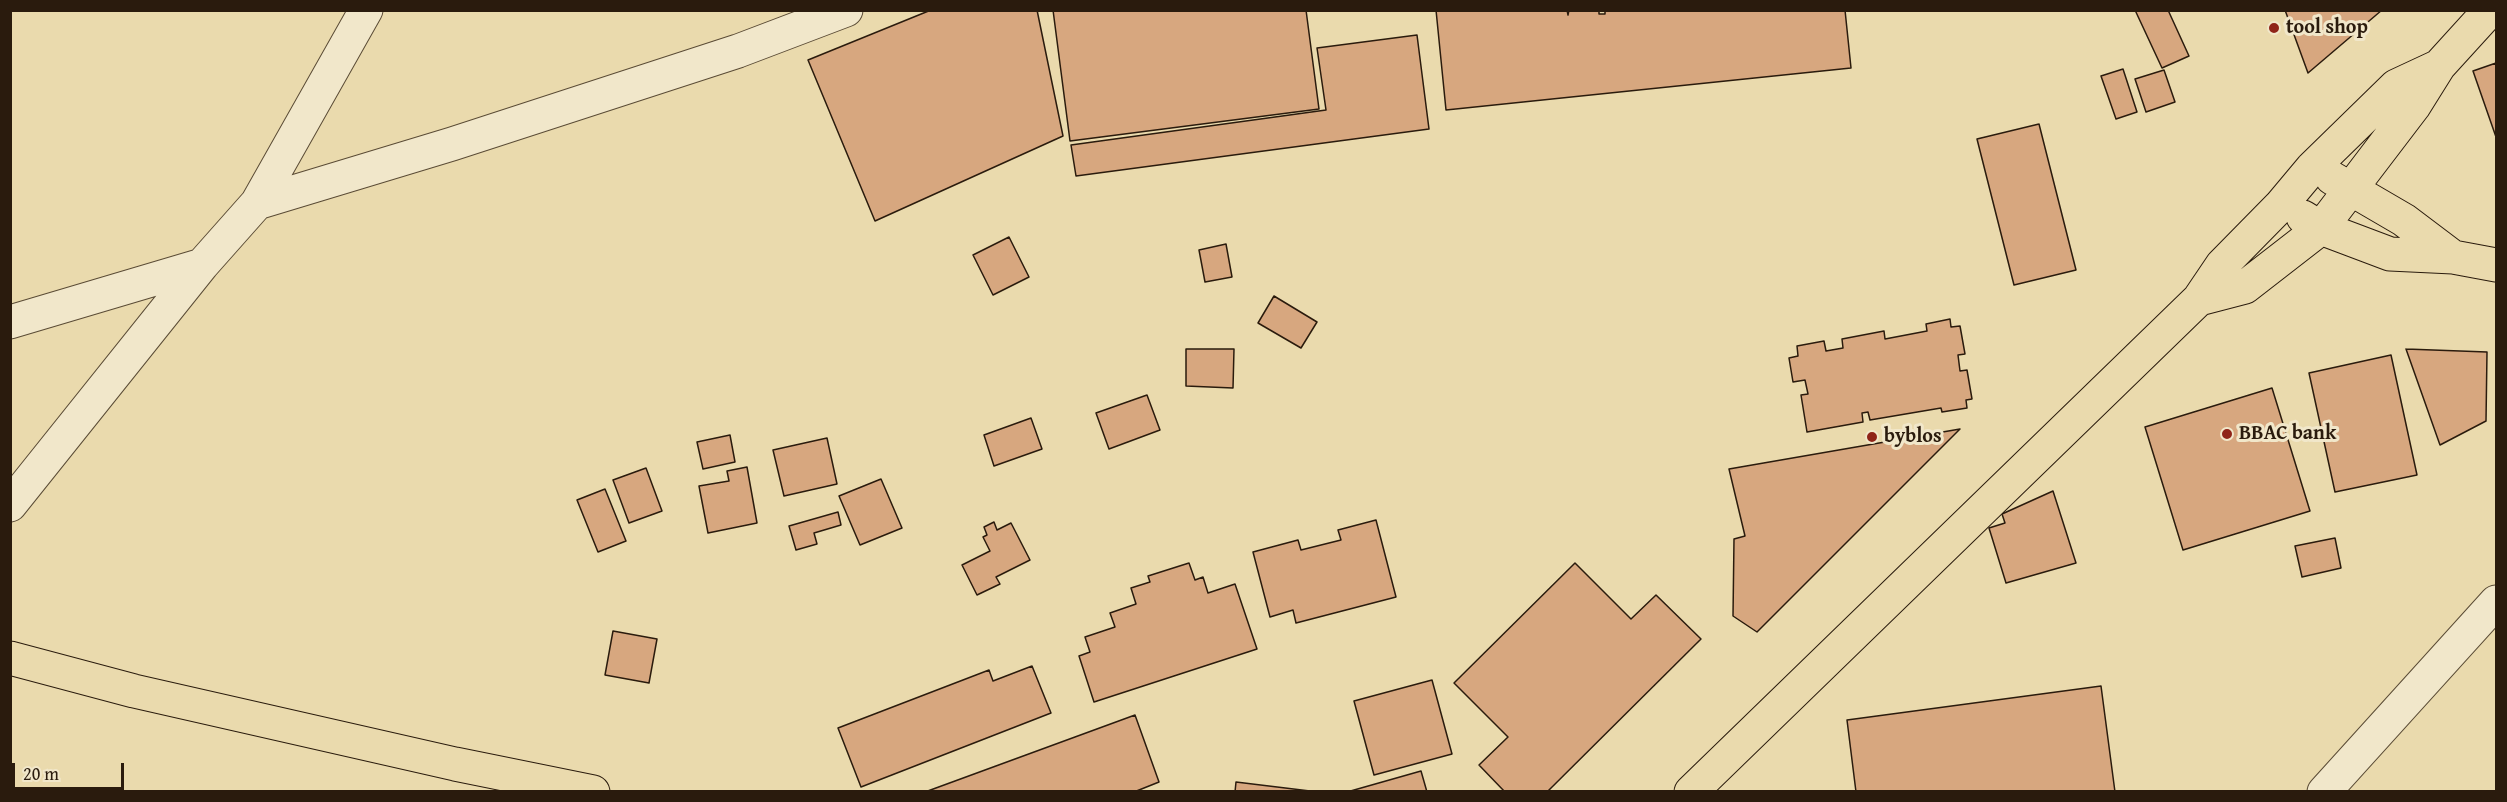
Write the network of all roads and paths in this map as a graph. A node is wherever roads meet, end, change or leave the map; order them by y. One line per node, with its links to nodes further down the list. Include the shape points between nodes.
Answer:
1 (366, 10): 7 (street)
2 (846, 10): 7 (street, via 727,55)
3 (2490, 10): 4 (main road)
4 (2439, 66): 5 (main road, via 2396,86); 6 (main road)
5 (2312, 168): 6 (main road); 8 (main road)
6 (2352, 188): 9 (main road); 10 (main road)
7 (257, 203): 11 (street)
8 (2281, 205): 9 (main road); 13 (main road, via 2222,265)
9 (2321, 228): 10 (main road, via 2390,254); 13 (main road, via 2245,287)
10 (2453, 257): 12 (main road)
11 (202, 265): 14 (street); 15 (street)
12 (2496, 265)
13 (2199, 299): 19 (main road)
14 (10, 322)
15 (10, 505)
16 (2496, 602): 20 (street)
17 (10, 658): 18 (main road, via 134,691)
18 (593, 792)
19 (1691, 792)
20 (2324, 792)

